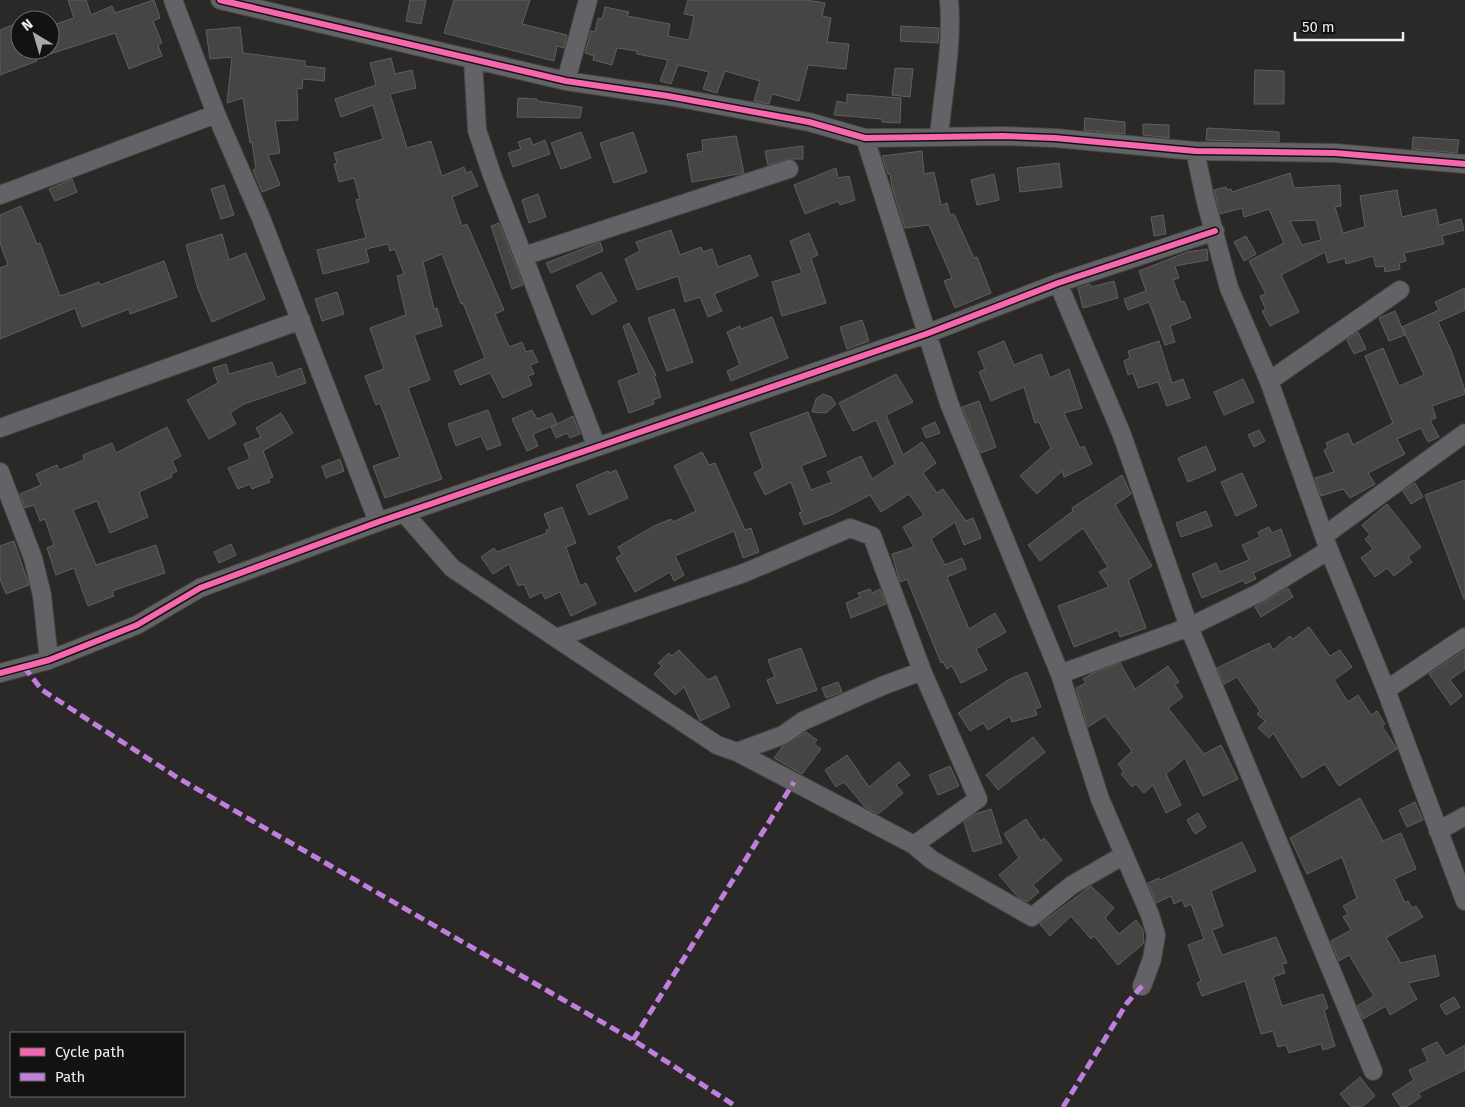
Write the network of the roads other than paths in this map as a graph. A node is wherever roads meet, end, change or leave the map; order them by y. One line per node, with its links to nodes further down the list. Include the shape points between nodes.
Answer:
1 (172, 0): 8 (street)
2 (220, 0): 5 (street)
3 (588, 0): 7 (street)
4 (949, 0): 9 (street, via 950,52)
5 (263, 5): 6 (street)
6 (473, 60): 7 (street); 16 (street, via 477,130)
7 (566, 81): 10 (street, via 809,122)
8 (216, 114): 14 (street); 19 (street)
9 (939, 137): 10 (street); 11 (street, via 1055,138)
10 (865, 138): 20 (street)
11 (1195, 151): 12 (street, via 1335,153); 15 (street)
12 (1465, 164)
13 (789, 169): 16 (street)
14 (0, 195)
15 (1215, 231): 17 (street); 21 (street, via 1230,288)
16 (524, 256): 24 (street)
17 (1058, 282): 20 (street); 29 (street, via 1122,435)
18 (1400, 290): 21 (street)
19 (302, 320): 22 (street); 27 (street)
20 (926, 334): 24 (street); 35 (street, via 949,403)
21 (1269, 382): 28 (street)
22 (0, 428)
23 (1465, 433): 28 (street)
24 (596, 446): 26 (street)
25 (0, 472): 32 (street, via 42,595)
26 (404, 513): 27 (street); 31 (street, via 452,568)
27 (378, 522): 32 (street, via 200,588 137,625)
28 (1327, 542): 29 (street, via 1259,593); 36 (street)
29 (1189, 627): 35 (street); 44 (street)
30 (1465, 637): 36 (street)
31 (556, 638): 33 (street, via 744,573 850,528 872,536); 37 (street, via 717,745)
32 (49, 660): 34 (street)
33 (922, 671): 37 (street); 40 (street, via 978,799)
34 (0, 673)
35 (1060, 674): 41 (street, via 1087,761)
36 (1386, 690): 39 (street)
37 (737, 752): 40 (street)
38 (1465, 816): 39 (street)
39 (1438, 831): 42 (street)
40 (914, 845): 41 (street, via 932,860 1032,917 1072,885)
41 (1124, 855): 43 (street, via 1156,935)
42 (1465, 901)
43 (1142, 986)
44 (1373, 1072)

